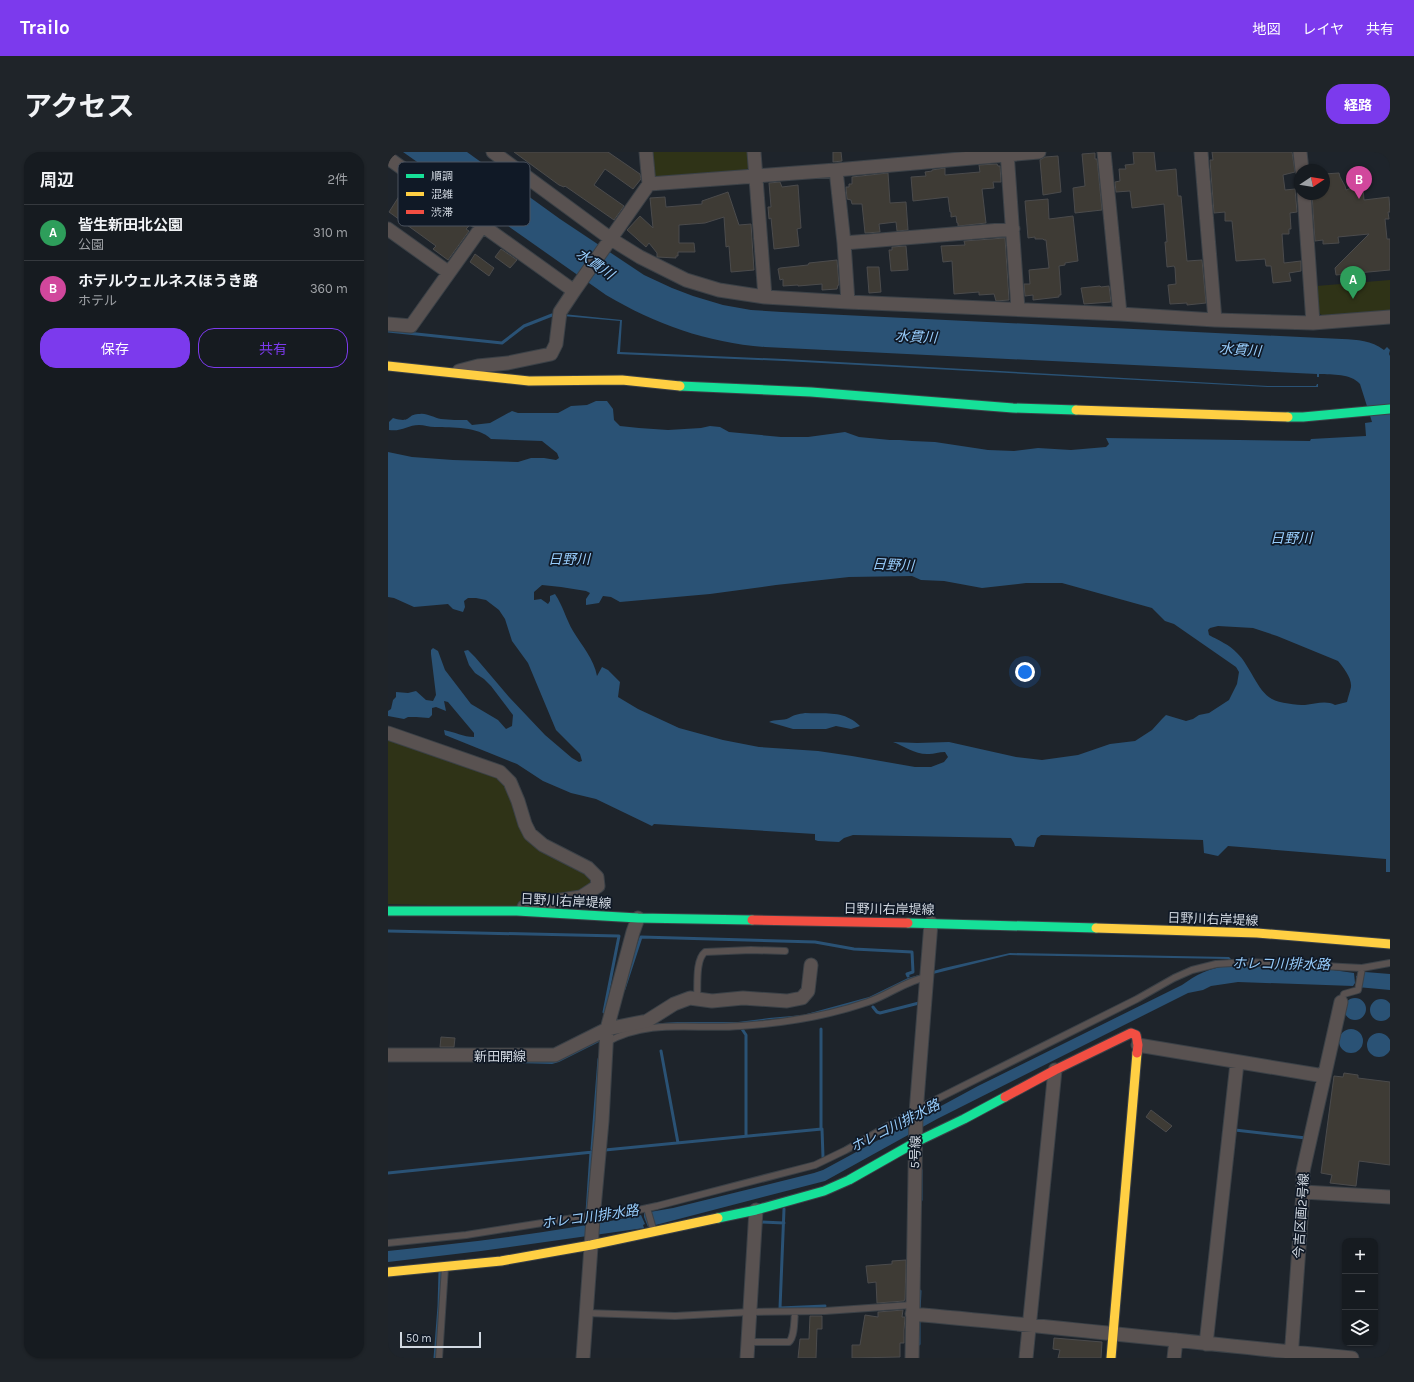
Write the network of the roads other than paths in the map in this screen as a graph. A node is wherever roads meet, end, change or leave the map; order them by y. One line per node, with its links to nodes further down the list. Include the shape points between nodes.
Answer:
1 (493, 152): 10 (street)
2 (646, 152): 16 (street)
3 (754, 152): 14 (street)
4 (1039, 152): 8 (street)
5 (1104, 152): 29 (street)
6 (1201, 152): 31 (street)
7 (1300, 152): 11 (street)
8 (1008, 153): 13 (street); 21 (street)
9 (388, 158): 12 (street)
10 (506, 162)
11 (1301, 164)
12 (398, 165)
13 (836, 170): 14 (street); 23 (street)
14 (756, 176): 16 (street); 26 (street)
15 (530, 180): 22 (street)
16 (649, 184): 22 (street)
17 (1304, 200): 32 (street)
18 (482, 226): 24 (street)
19 (485, 226): 25 (street)
20 (388, 229): 24 (street)
21 (1013, 229): 23 (street); 28 (street)
22 (609, 241): 25 (street); 26 (street, via 686,280 719,290)
23 (844, 243): 27 (street)
24 (448, 272): 33 (street, via 411,326)
25 (577, 286): 35 (street, via 560,312 556,344 551,354 478,366)
26 (765, 297): 27 (street)
27 (848, 302): 28 (street)
28 (1018, 309): 29 (street)
29 (1120, 314): 31 (street)
30 (1390, 316): 32 (street)
31 (1215, 320): 32 (street)
32 (1313, 323)
33 (388, 324)
34 (388, 366): 35 (street)
35 (453, 373): 36 (street, via 529,381 622,380 1013,408 1303,417)
36 (1390, 408)
37 (388, 733): 39 (street, via 500,772 510,782 530,834 543,844 588,868 597,877 598,886 581,897 528,905)
38 (388, 911): 39 (street, 日野川右岸堤線)
39 (517, 911): 40 (street, 日野川右岸堤線)
40 (638, 918): 41 (street, 日野川右岸堤線); 50 (street)
41 (931, 923): 42 (street, 日野川右岸堤線, via 1257,933); 47 (street, 5号線)
42 (1390, 944)
43 (785, 951): 48 (lane, via 705,952 700,958)
44 (1390, 963): 46 (lane)
45 (811, 965): 48 (street, 新田開線, via 808,991 802,998 787,1001 743,998 712,1001)
46 (1362, 968): 49 (lane, via 1358,990 1344,994); 57 (lane, via 1248,962 1216,964 1192,970)
47 (927, 977): 51 (lane, via 910,981 868,1002 816,1016 740,1026 649,1028 625,1034); 57 (street, 5号線)
48 (697, 999): 50 (street, 新田開線, via 690,998 674,1004 647,1021)
49 (1341, 1002): 56 (street, 今吉区画2号線)
50 (607, 1029): 51 (street); 53 (street, 新田開線, via 555,1055)
51 (606, 1043): 63 (street)
52 (1138, 1045): 54 (street); 55 (street, via 1136,1035 1131,1033); 74 (street)
53 (388, 1055)
54 (1237, 1062): 56 (street); 77 (street)
55 (1055, 1070): 58 (street, via 964,1119); 73 (street)
56 (1324, 1076): 59 (street, 今吉区画2号線, via 1303,1171)
57 (916, 1111): 58 (street, 5号線); 61 (lane, via 815,1165)
58 (916, 1139): 62 (street, via 849,1180 824,1191); 69 (street, 5号線)
59 (1303, 1192): 60 (street); 78 (street, 今吉区画2号線)
60 (1390, 1197)
61 (647, 1208): 63 (lane); 64 (lane)
62 (756, 1210): 64 (street); 70 (street)
63 (593, 1217): 65 (street); 66 (lane)
64 (654, 1232): 65 (street)
65 (591, 1242): 67 (street, via 501,1261); 72 (street)
66 (388, 1243)
67 (445, 1266): 68 (street); 79 (lane)
68 (388, 1272)
69 (912, 1309): 71 (lane); 73 (street); 82 (street, 5号線)
70 (750, 1312): 71 (lane); 72 (lane, via 674,1316); 76 (street)
71 (795, 1312): 76 (lane, via 789,1342)
72 (586, 1313): 80 (street)
73 (1029, 1325): 74 (street); 83 (street)
74 (1114, 1333): 75 (street); 84 (street)
75 (1176, 1340): 77 (street); 85 (street)
76 (748, 1342): 81 (street)
77 (1206, 1344): 78 (street)
78 (1291, 1355): 86 (street)
79 (439, 1358)
80 (583, 1358)
81 (747, 1358)
82 (912, 1358)
83 (1026, 1358)
84 (1111, 1358)
85 (1174, 1358)
86 (1352, 1358)

